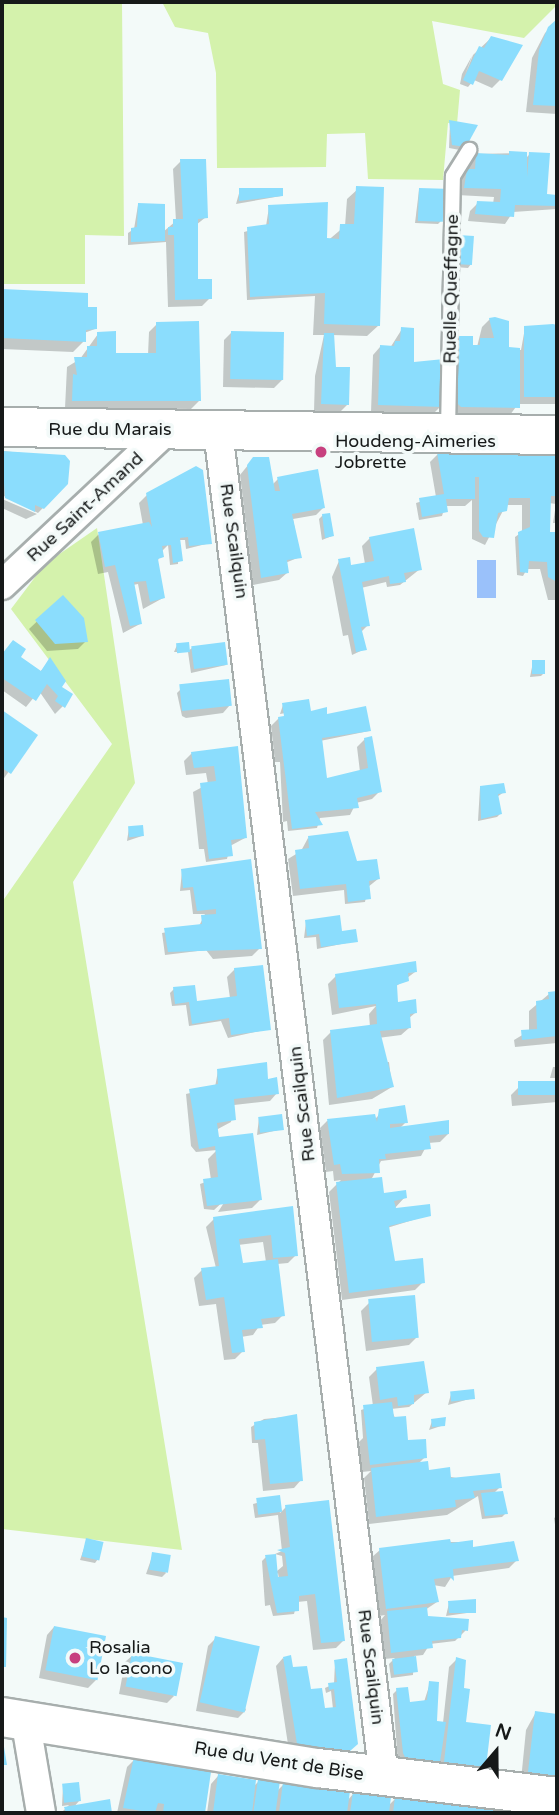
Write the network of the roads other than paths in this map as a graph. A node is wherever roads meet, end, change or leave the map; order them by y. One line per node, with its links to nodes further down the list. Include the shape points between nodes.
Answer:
1 (469, 150): 5 (lane, Ruelle Queffagne, via 453,176)
2 (2, 427): 3 (street, Rue du Marais)
3 (168, 429): 4 (street, Rue du Marais); 7 (street, Rue Saint-Amand)
4 (218, 431): 5 (street, Rue du Marais); 9 (street, Rue Scailquin)
5 (448, 433): 6 (street, Rue du Marais)
6 (557, 435)
7 (2, 585)
8 (13, 1718): 9 (street, Rue du Vent de Bise); 11 (street)
9 (384, 1777): 10 (street, Rue du Vent de Bise)
10 (557, 1797)
11 (41, 1813)

